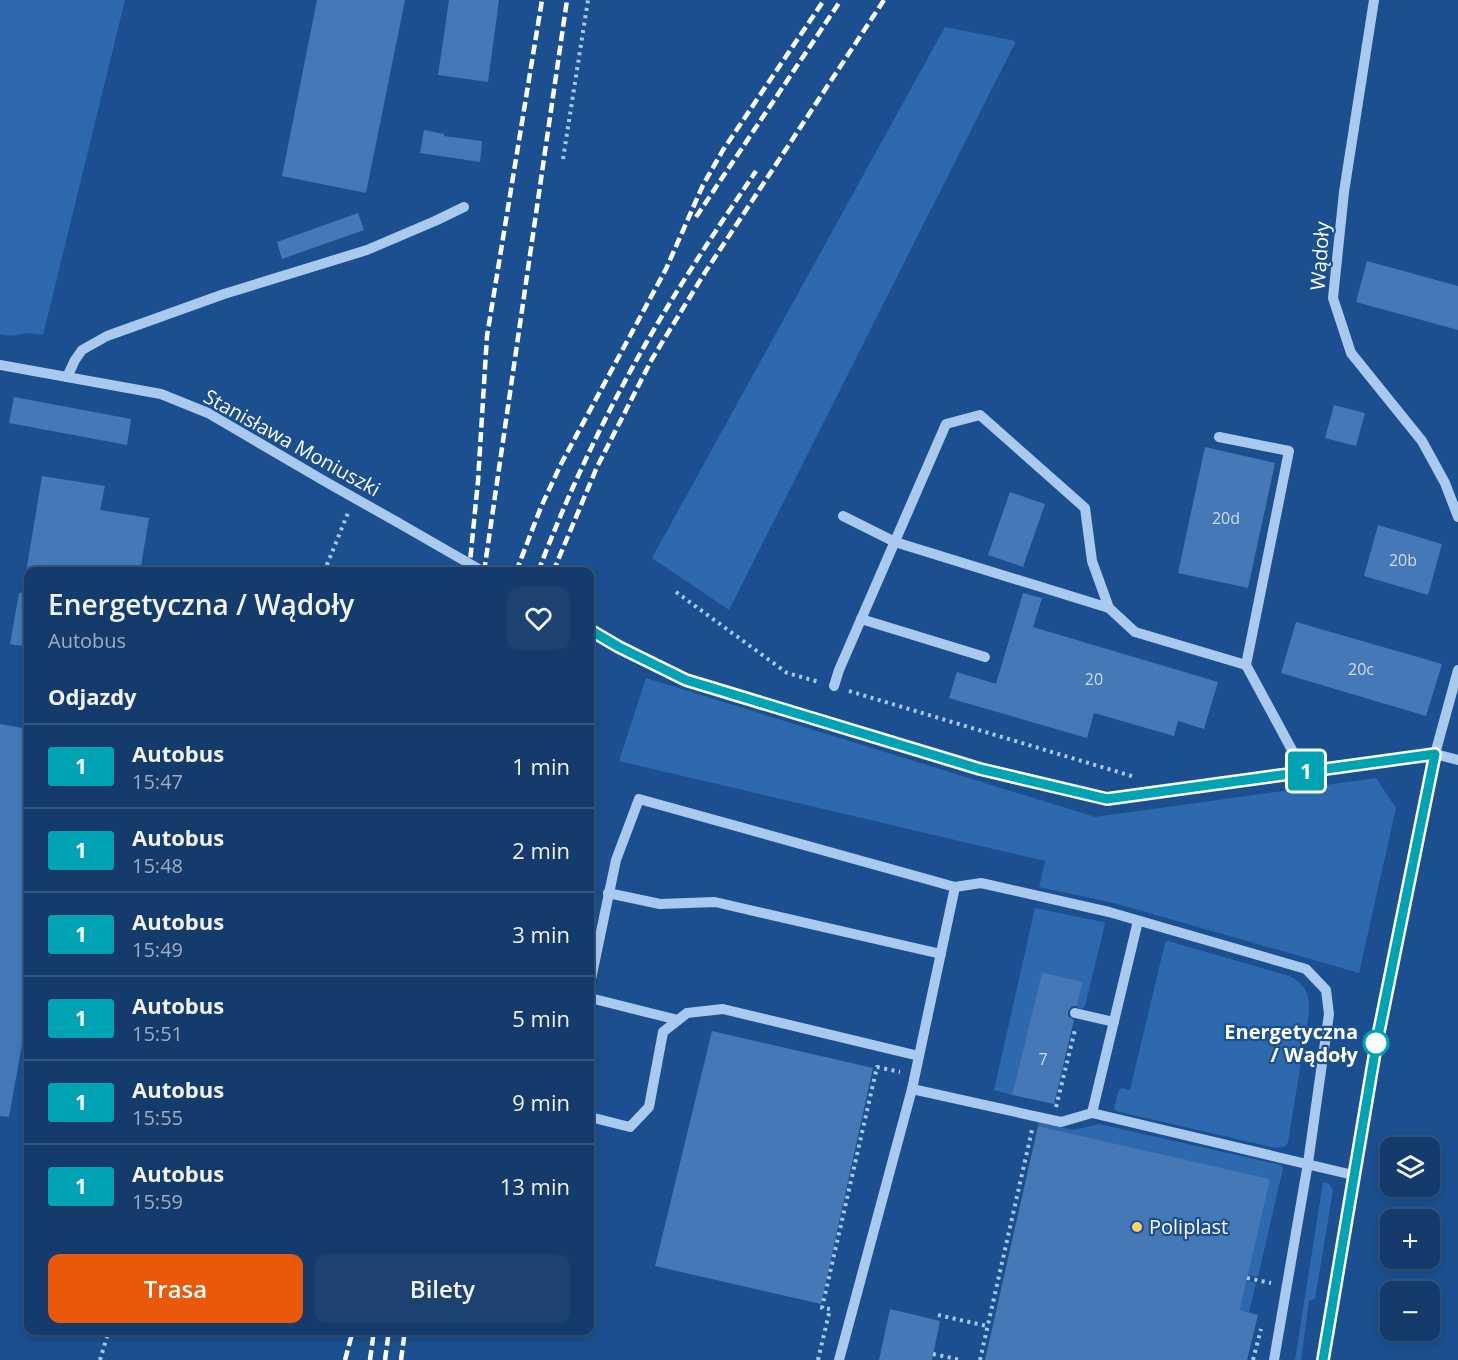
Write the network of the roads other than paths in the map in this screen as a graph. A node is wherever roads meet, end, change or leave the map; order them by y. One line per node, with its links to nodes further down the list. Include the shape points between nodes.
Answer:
1 (1374, 0): 7 (street, Wądoły, via 1344,192 1334,297 1351,353 1422,441)
2 (464, 207): 4 (street, via 367,250 224,294 107,336 82,350)
3 (0, 365): 4 (street, Stanisława Moniuszki)
4 (67, 377): 9 (street, Stanisława Moniuszki, bridge, via 161,394 208,413)
5 (1219, 437): 14 (street, via 1289,451)
6 (843, 516): 8 (street)
7 (1458, 516)
8 (895, 542): 10 (street); 10 (street, via 946,424 980,415 1085,508 1092,561); 11 (street)
9 (475, 567)
10 (1109, 608): 14 (street, via 1135,632)
11 (861, 619): 13 (street); 16 (street)
12 (594, 632): 19 (street, via 686,680 980,769 1107,799)
13 (986, 657)
14 (1246, 665): 19 (street, via 1292,750)
15 (1458, 669): 17 (street)
16 (834, 686)
17 (1435, 754): 18 (street); 19 (street); 34 (street)
18 (1458, 760)
19 (1294, 773)
20 (955, 887): 21 (street, via 639,799); 22 (street, via 981,884); 23 (street)
21 (608, 893): 23 (street, via 660,904 715,902); 24 (street)
22 (1138, 921): 28 (street); 33 (street, via 1305,969 1326,990 1329,1014)
23 (941, 954): 29 (street)
24 (594, 964)
25 (594, 999): 27 (street)
26 (1076, 1018): 28 (street)
27 (678, 1020): 29 (street, via 687,1013 723,1009); 32 (street, via 663,1032 649,1107 630,1126)
28 (1114, 1022): 31 (street)
29 (919, 1056): 30 (street)
30 (912, 1089): 31 (street, via 1061,1122); 35 (street)
31 (1092, 1113): 33 (street)
32 (594, 1118)
33 (1308, 1163): 34 (street); 36 (street)
34 (1353, 1175): 37 (street)
35 (839, 1360)
36 (1274, 1360)
37 (1323, 1360)

